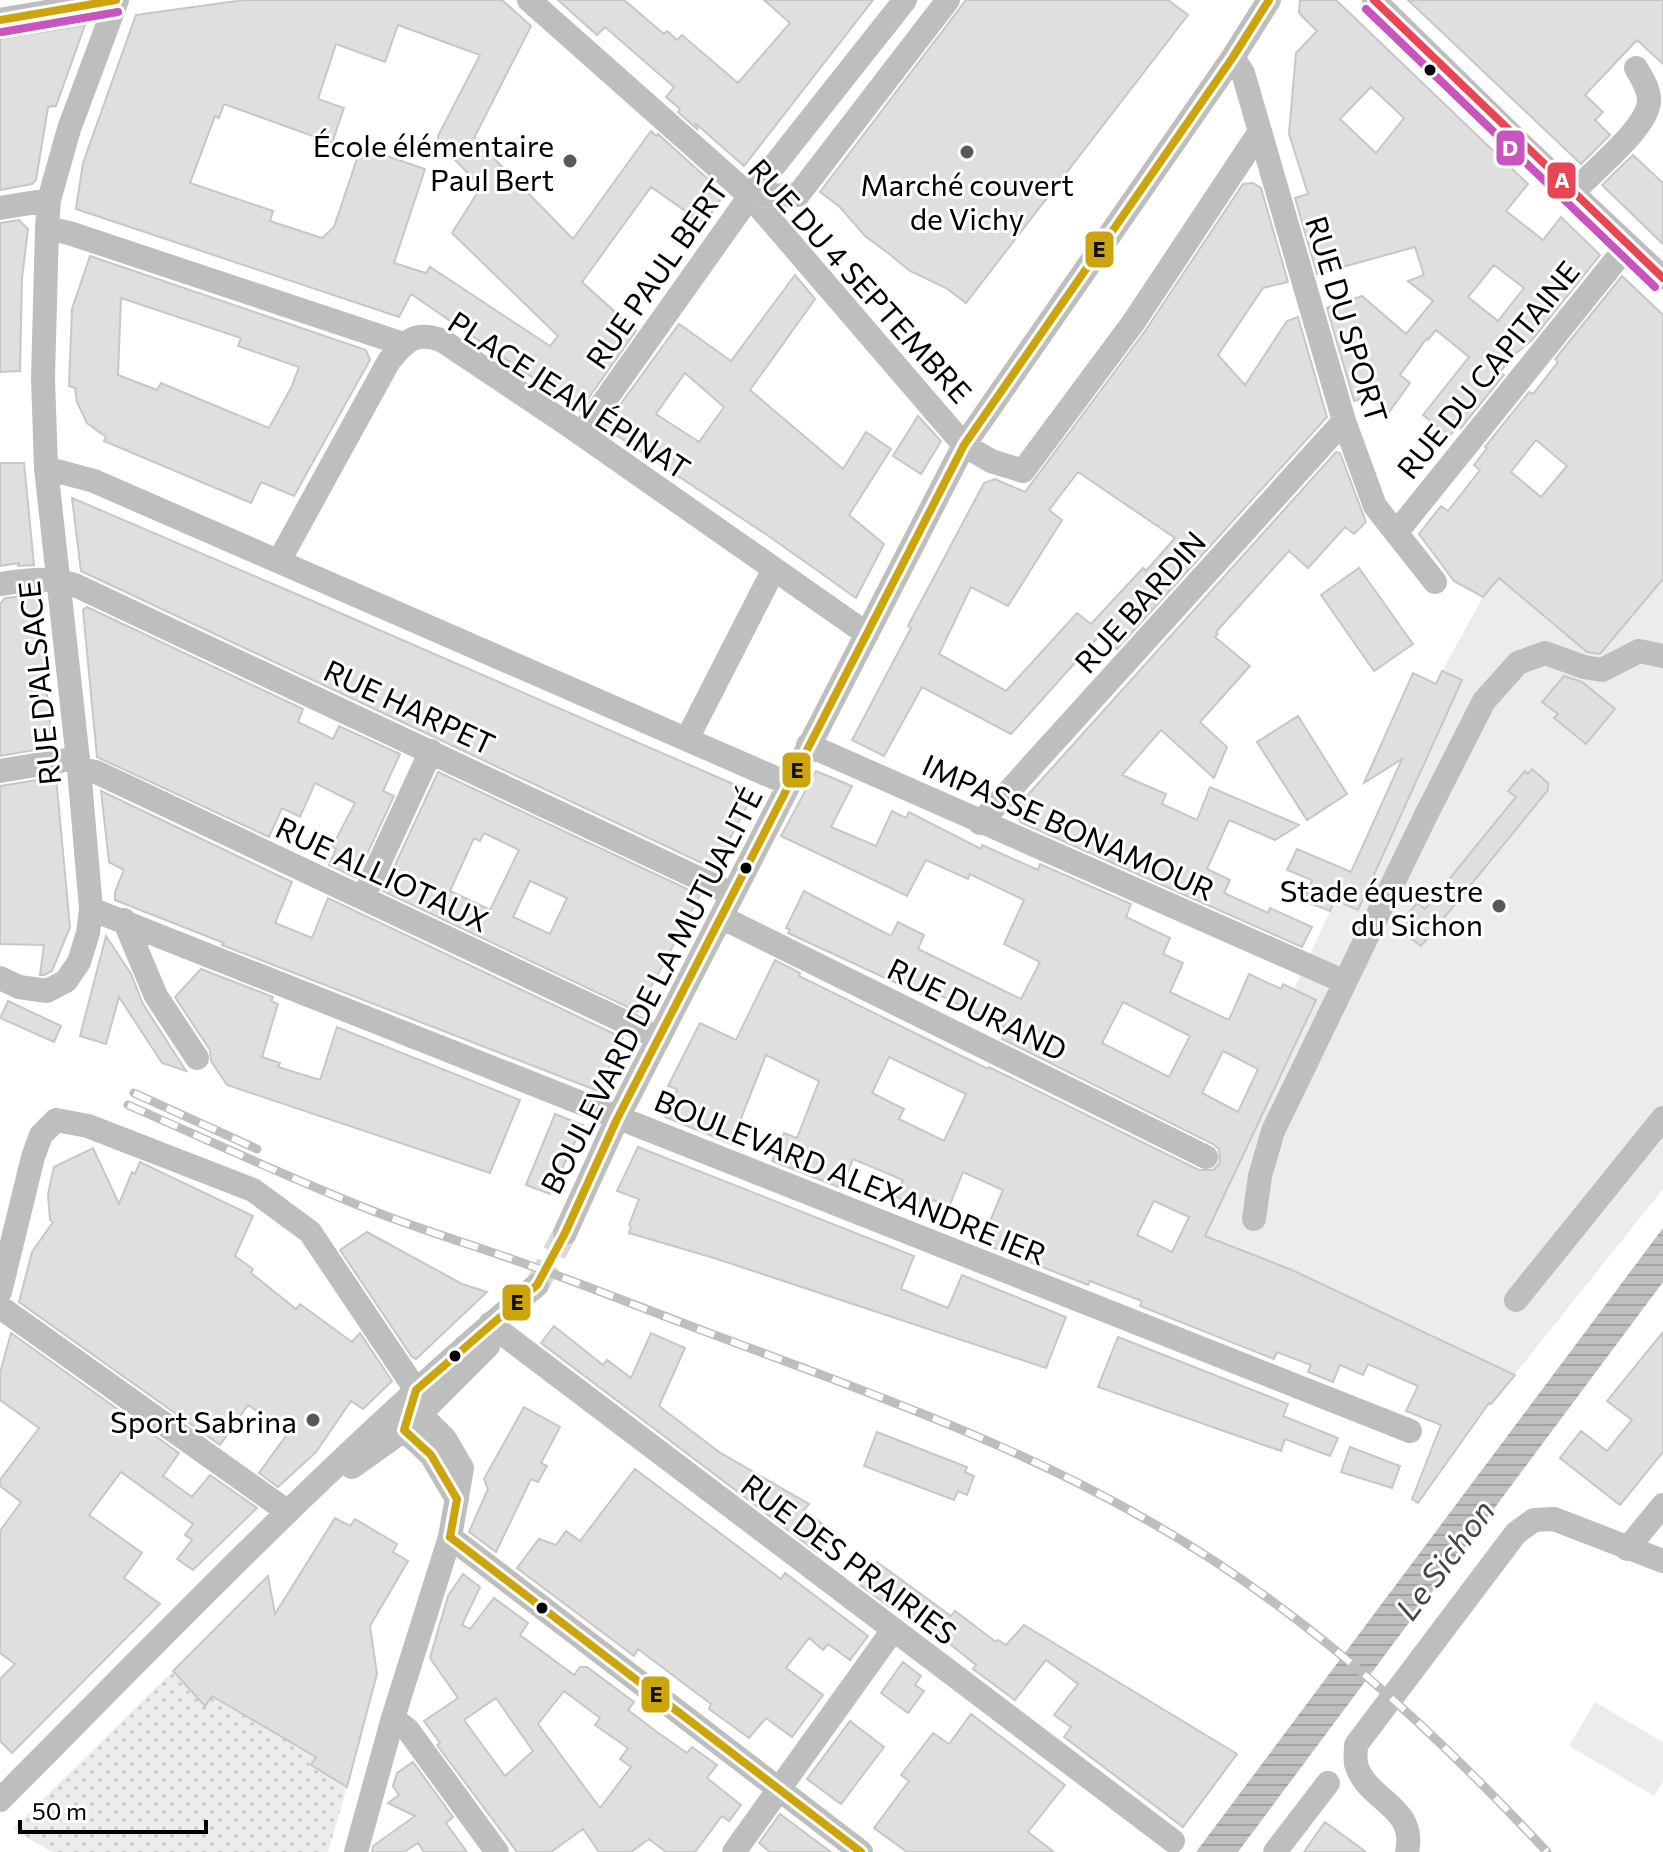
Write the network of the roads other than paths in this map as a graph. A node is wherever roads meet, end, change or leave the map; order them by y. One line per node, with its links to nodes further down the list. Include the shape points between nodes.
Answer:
1 (116, 0): 7 (street); 13 (street, RUE D'ALSACE)
2 (529, 0): 12 (street, RUE DU 4 SEPTEMBRE)
3 (905, 0): 12 (street, RUE PAUL BERT)
4 (948, 0): 12 (street, via 798,195)
5 (1269, 0): 8 (street, BOULEVARD DE LA MUTUALITÉ)
6 (1374, 0): 11 (street)
7 (0, 20)
8 (1233, 57): 10 (street, RUE DU SPORT, via 1243,73); 21 (street, BOULEVARD DE LA MUTUALITÉ)
9 (1636, 68): 11 (street, via 1650,99 1647,112)
10 (1259, 133): 19 (street, RUE DU SPORT); 21 (street, via 1133,323 1023,471)
11 (1573, 193): 16 (street)
12 (750, 196): 20 (street, RUE PAUL BERT); 21 (street, RUE DU 4 SEPTEMBRE)
13 (49, 200): 14 (street); 15 (street, RUE D'ALSACE)
14 (0, 208)
15 (47, 228): 18 (street); 22 (street, RUE D'ALSACE)
16 (1628, 245): 17 (street); 23 (street, RUE DU CAPITAINE)
17 (1663, 278)
18 (403, 344): 20 (street, PLACE JEAN ÉPINAT, via 420,336 443,341); 24 (street, PLACE JEAN ÉPINAT)
19 (1344, 421): 23 (street, RUE DU SPORT, via 1375,506); 37 (street, RUE BARDIN)
20 (581, 434): 25 (street, PLACE JEAN ÉPINAT)
21 (964, 445): 29 (street, BOULEVARD DE LA MUTUALITÉ)
22 (46, 468): 24 (street, via 94,481); 26 (street, RUE D'ALSACE)
23 (1396, 533): 27 (street, RUE DU SPORT)
24 (279, 561): 31 (street)
25 (773, 571): 29 (street, PLACE JEAN ÉPINAT); 31 (street)
26 (59, 579): 28 (street); 33 (street, RUE HARPET); 34 (street, RUE D'ALSACE)
27 (1435, 582)
28 (0, 584)
29 (867, 634): 32 (street, BOULEVARD DE LA MUTUALITÉ)
30 (1663, 656): 43 (street, via 1639,651 1602,670 1545,653 1518,663 1484,701)
31 (687, 739): 36 (street)
32 (808, 745): 36 (street, BOULEVARD DE LA MUTUALITÉ); 37 (street, IMPASSE BONAMOUR)
33 (431, 751): 38 (street, RUE HARPET); 39 (street)
34 (79, 764): 35 (street); 39 (street, RUE ALLIOTAUX); 40 (street, RUE D'ALSACE)
35 (0, 771)
36 (789, 784): 38 (street, BOULEVARD DE LA MUTUALITÉ)
37 (980, 823): 43 (street, IMPASSE BONAMOUR)
38 (732, 894): 41 (street, BOULEVARD DE LA MUTUALITÉ)
39 (363, 898): 45 (street, RUE ALLIOTAUX)
40 (91, 909): 42 (street, BOULEVARD ALEXANDRE IER); 44 (street, RUE D'ALSACE, via 79,962 66,981 47,991)
41 (721, 917): 45 (street, BOULEVARD DE LA MUTUALITÉ); 49 (street, RUE DURAND)
42 (124, 920): 46 (street, via 156,996); 48 (street, BOULEVARD ALEXANDRE IER)
43 (1345, 982): 50 (street, via 1273,1131)
44 (10, 983)
45 (659, 1038): 48 (street, BOULEVARD DE LA MUTUALITÉ)
46 (197, 1058)
47 (1663, 1118): 53 (street)
48 (617, 1119): 51 (street, BOULEVARD DE LA MUTUALITÉ); 56 (street, BOULEVARD ALEXANDRE IER)
49 (1206, 1157)
50 (1254, 1219)
51 (565, 1233)
52 (0, 1292): 55 (street, via 41,1135 56,1120 88,1126 253,1190 310,1232)
53 (1516, 1300)
54 (0, 1307): 58 (street)
55 (413, 1411): 58 (street); 58 (street); 59 (street, via 457,1499); 62 (street, RUE DES PRAIRIES, via 496,1329)
56 (1410, 1431)
57 (1663, 1505): 60 (street)
58 (288, 1512): 66 (street)
59 (450, 1537): 63 (street); 65 (street)
60 (1627, 1549): 61 (street); 73 (street, via 1554,1519 1534,1520 1516,1533 1356,1745 1356,1764 1368,1784 1407,1824)
61 (1663, 1561)
62 (893, 1630): 65 (street); 67 (street, RUE DES PRAIRIES)
63 (393, 1718): 68 (street); 69 (street, via 408,1730)
64 (1328, 1783): 72 (street)
65 (779, 1790): 70 (street); 71 (street)
66 (0, 1800)
67 (1173, 1841)
68 (356, 1852)
69 (497, 1852)
70 (734, 1852)
71 (861, 1852)
72 (1275, 1852)
73 (1407, 1852)

